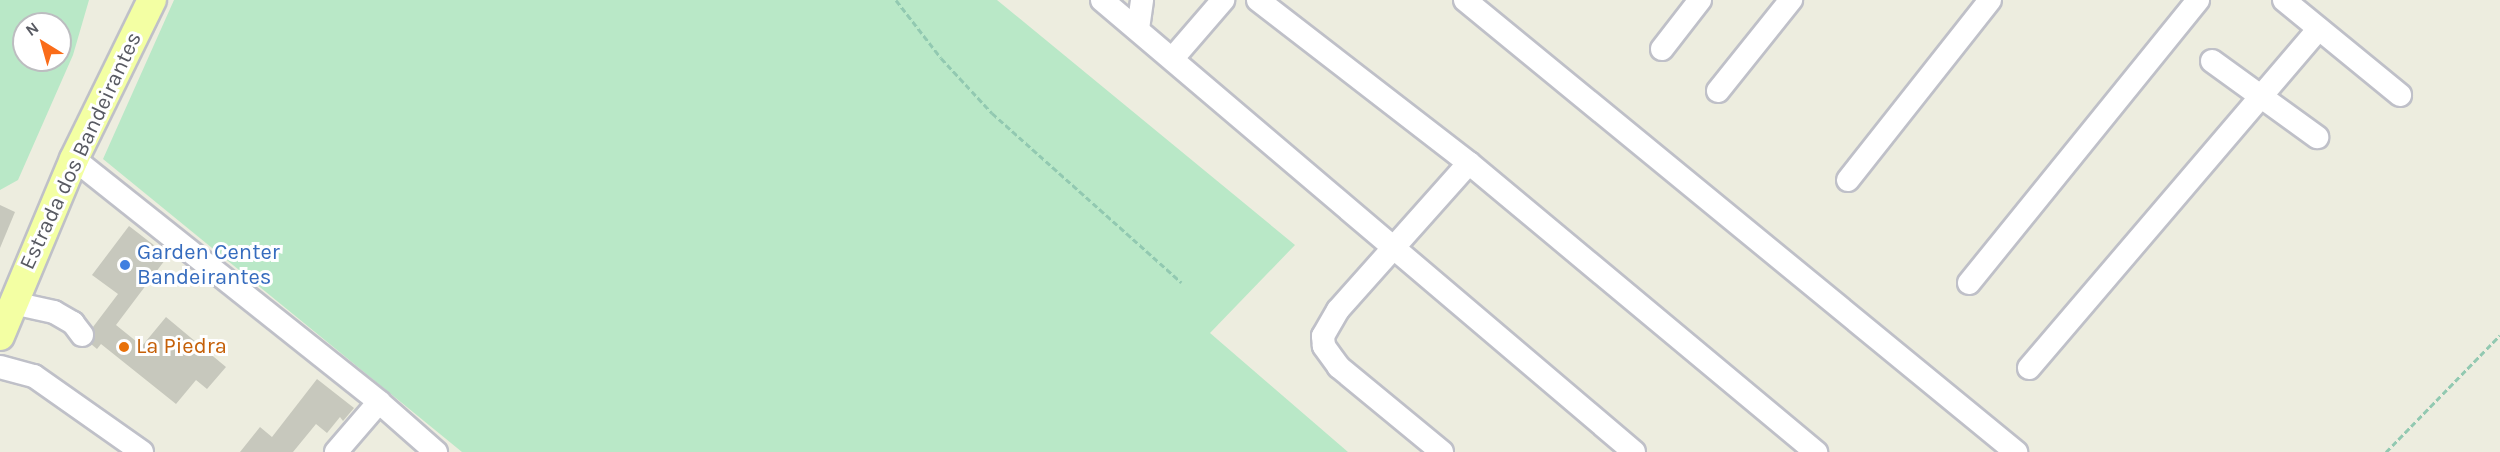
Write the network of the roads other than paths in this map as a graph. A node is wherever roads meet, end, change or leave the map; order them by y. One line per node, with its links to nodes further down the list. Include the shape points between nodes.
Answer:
1 (152, 0): 21 (main road, Estrada dos Bandeirantes)
2 (1102, 0): 12 (street)
3 (1142, 0): 12 (street)
4 (1223, 0): 15 (street)
5 (1258, 0): 22 (street)
6 (1466, 0): 38 (street)
7 (1700, 0): 14 (street)
8 (1791, 0): 17 (street)
9 (1990, 0): 23 (street)
10 (2198, 0): 25 (street)
11 (2290, 2): 13 (street)
12 (1138, 29): 15 (street)
13 (2319, 29): 18 (street); 19 (street)
14 (1662, 49)
15 (1173, 58): 24 (street)
16 (2212, 61): 19 (street)
17 (1718, 92)
18 (2400, 95)
19 (2263, 99): 20 (street); 30 (street)
20 (2317, 137)
21 (74, 159): 26 (main road, Estrada dos Bandeirantes); 31 (street)
22 (1469, 163): 24 (street); 37 (street)
23 (1848, 180)
24 (1394, 246): 35 (street, via 1327,326 1324,346 1339,367); 36 (street)
25 (1969, 283)
26 (13, 303): 27 (street, via 54,312 73,323); 28 (main road, Estrada dos Bandeirantes)
27 (82, 335)
28 (0, 336)
29 (0, 368): 32 (street, via 34,376)
30 (2029, 368)
31 (379, 402): 33 (street); 34 (street)
32 (142, 452)
33 (336, 452)
34 (436, 452)
35 (1442, 452)
36 (1634, 452)
37 (1816, 452)
38 (2016, 452)

